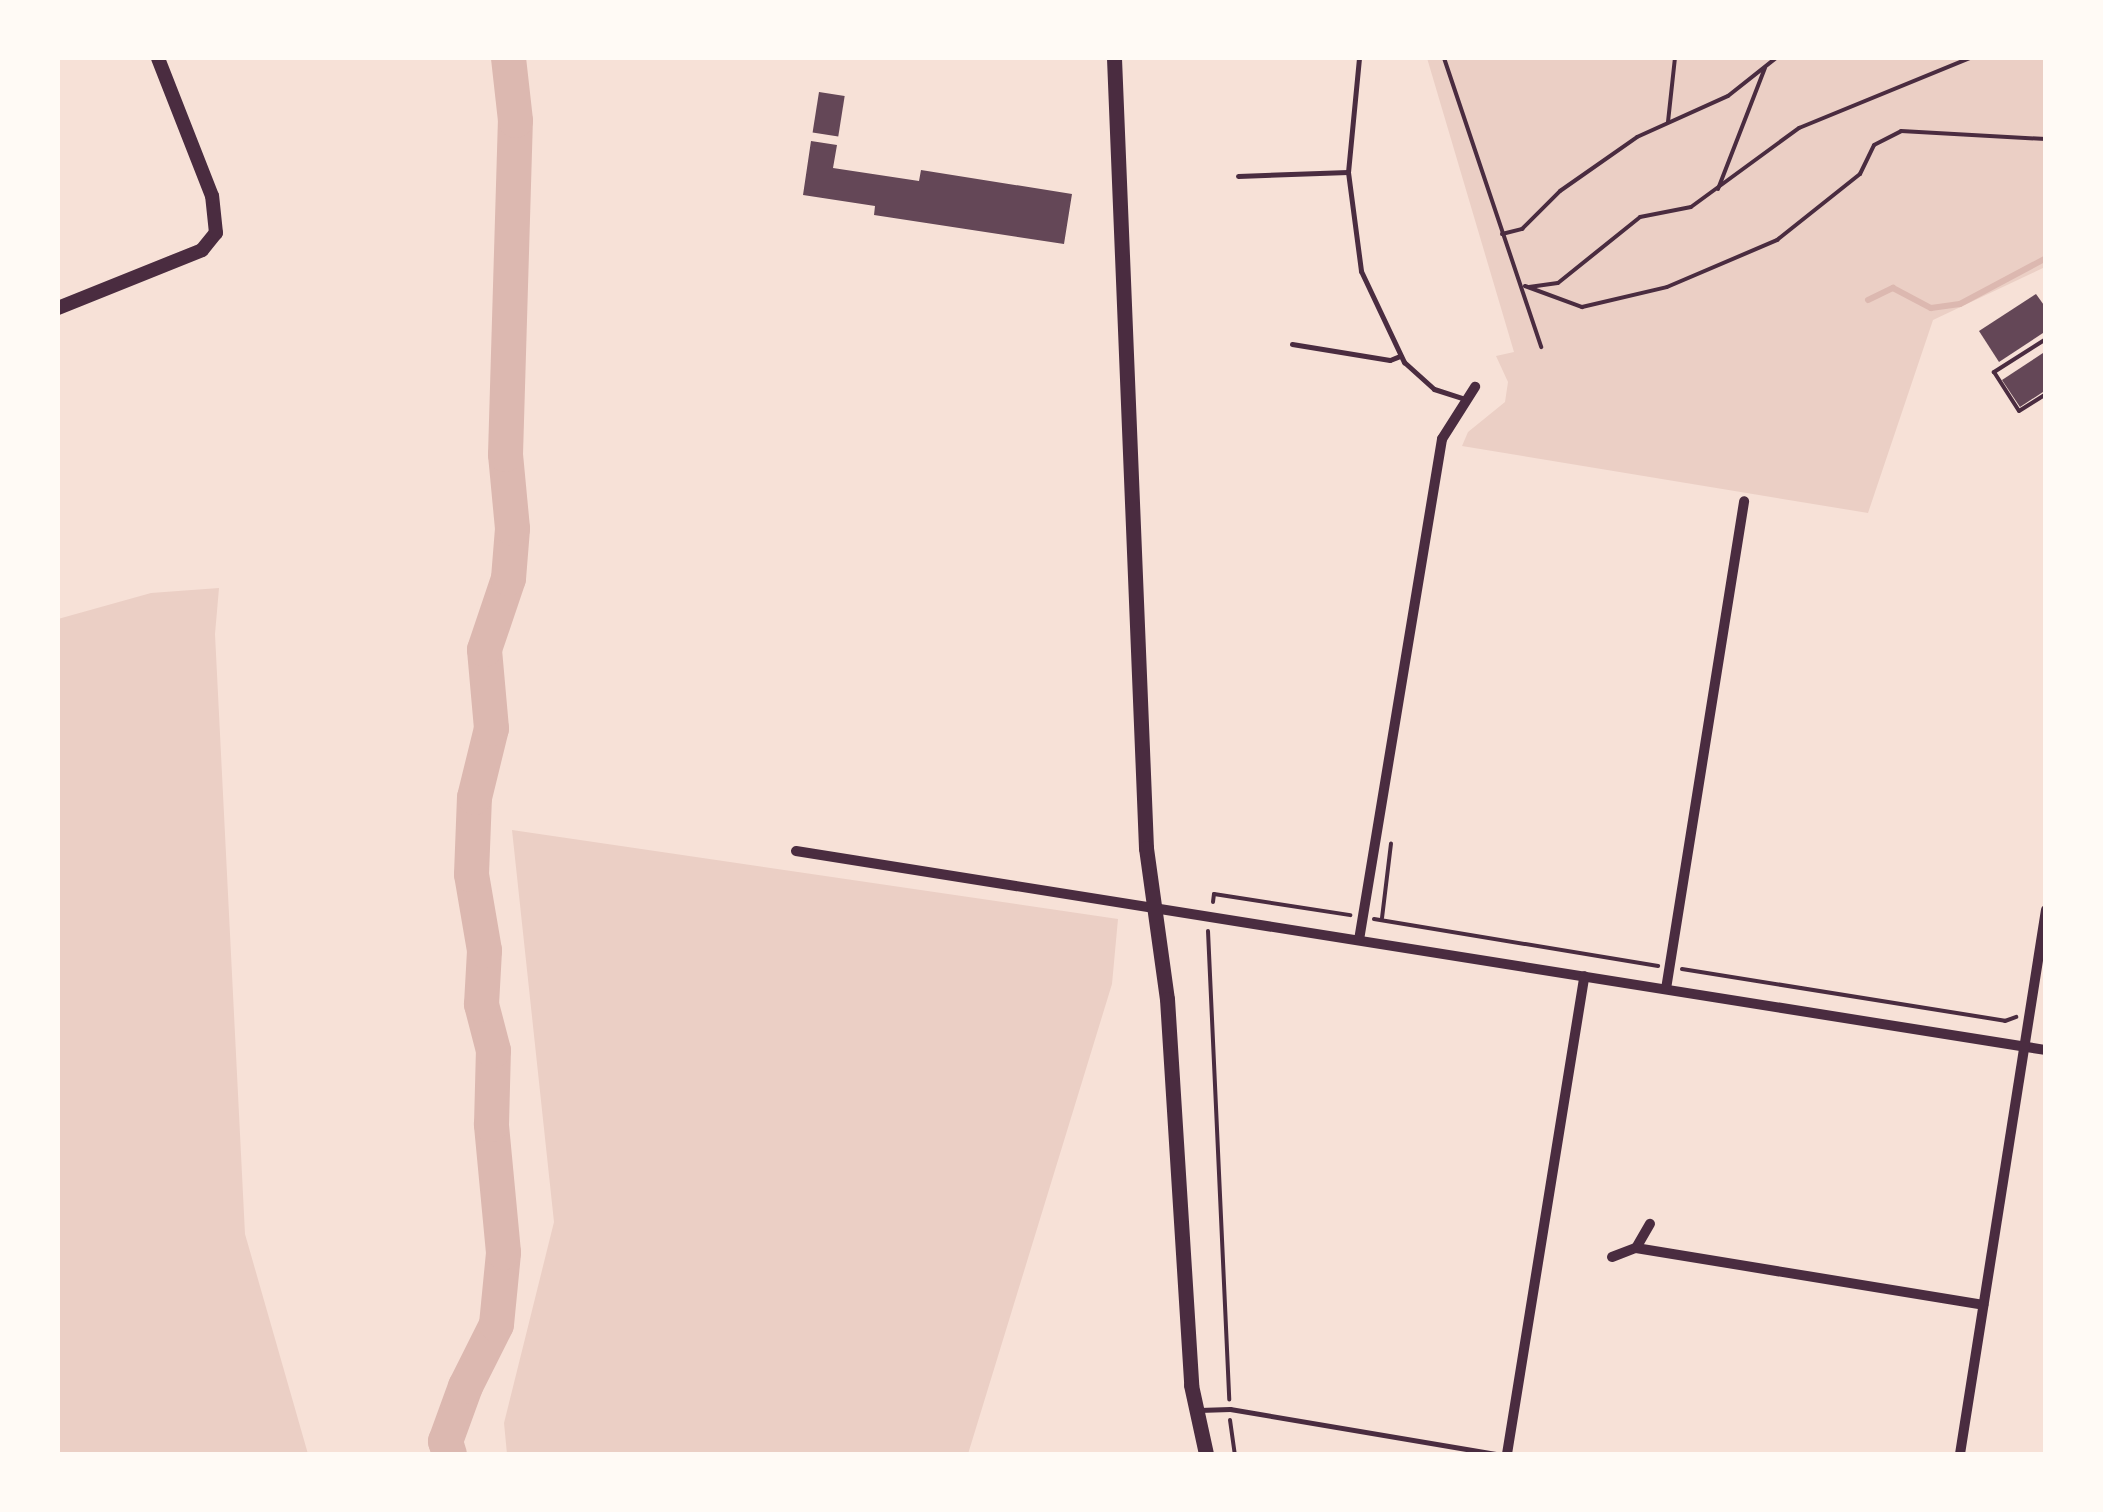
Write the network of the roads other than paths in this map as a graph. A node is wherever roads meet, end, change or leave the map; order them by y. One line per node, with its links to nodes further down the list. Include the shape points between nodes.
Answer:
1 (158, 58): 6 (street, via 212,196 216,234 202,250)
2 (1114, 58): 13 (main road, via 1146,848)
3 (1359, 58): 4 (lane)
4 (1348, 172): 5 (lane); 8 (lane, via 1361,271)
5 (1238, 176)
6 (58, 308)
7 (1292, 344): 8 (lane, via 1390,360)
8 (1400, 356): 10 (lane, via 1434,389)
9 (1475, 387): 10 (street)
10 (1462, 398): 15 (street, via 1442,439)
11 (1744, 501): 17 (street)
12 (796, 851): 13 (street)
13 (1158, 908): 15 (street); 24 (main road)
14 (2046, 910): 18 (street)
15 (1359, 940): 16 (street)
16 (1584, 976): 17 (street); 27 (street)
17 (1666, 989): 18 (street)
18 (2024, 1046): 19 (street); 23 (street)
19 (2046, 1050)
20 (1650, 1224): 21 (street)
21 (1636, 1248): 22 (street); 23 (street)
22 (1612, 1258)
23 (1983, 1305): 28 (street)
24 (1196, 1410): 25 (main road); 26 (lane, via 1230,1409)
25 (1206, 1454)
26 (1498, 1454)
27 (1507, 1454)
28 (1960, 1454)

